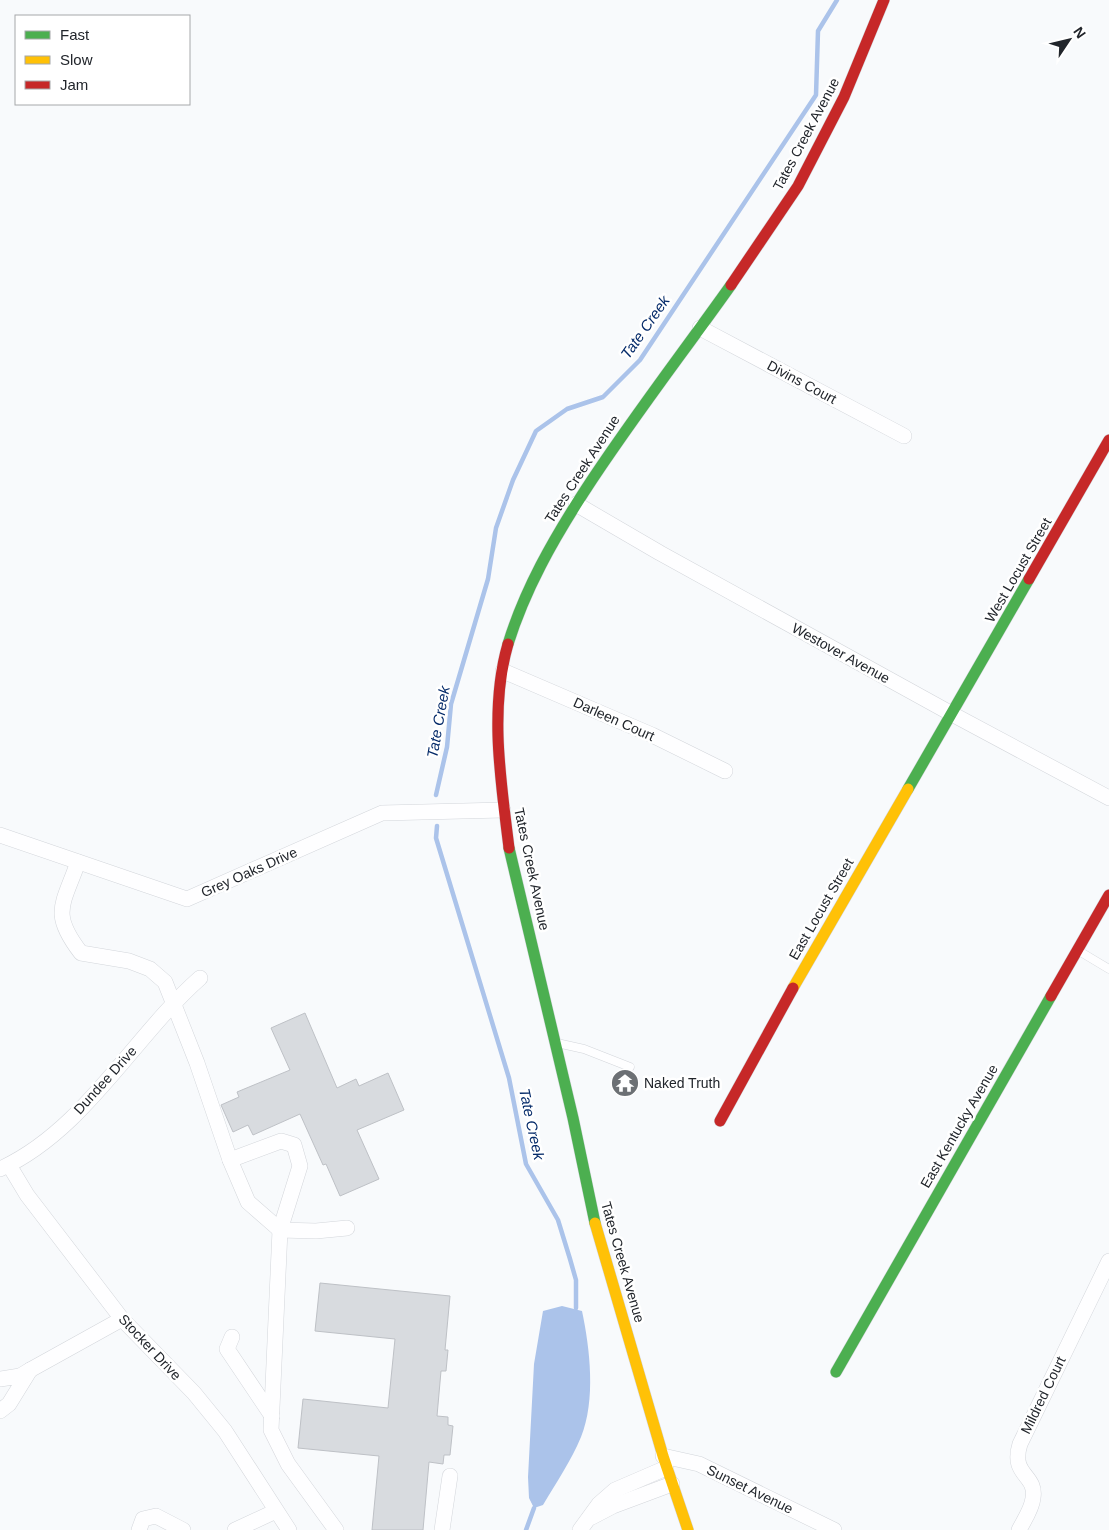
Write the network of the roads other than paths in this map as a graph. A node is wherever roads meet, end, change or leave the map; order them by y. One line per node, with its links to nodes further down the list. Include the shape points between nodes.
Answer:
1 (884, 0): 2 (main road, Tates Creek Avenue, via 844,98 809,168)
2 (700, 328): 3 (street, Divins Court); 5 (main road, Tates Creek Avenue, via 630,423)
3 (904, 436)
4 (1109, 440): 7 (main road, West Locust Street)
5 (576, 504): 6 (main road, Tates Creek Avenue, via 529,587 515,621); 7 (street, Westover Avenue)
6 (502, 671): 8 (street, Darleen Court, via 652,735); 10 (main road, Tates Creek Avenue, via 497,728)
7 (952, 714): 9 (street, Westover Avenue); 20 (main road, East Locust Street, via 781,1009)
8 (725, 771)
9 (1109, 798)
10 (503, 810): 12 (street, Grey Oaks Drive, via 382,813 187,899); 18 (main road, Tates Creek Avenue, via 509,849)
11 (0, 835): 12 (street, Grey Oaks Drive)
12 (78, 862): 17 (street, via 60,913 67,935 81,953 129,961 150,969 165,982)
13 (1109, 895): 14 (main road, East Kentucky Avenue)
14 (1077, 950): 15 (lane); 29 (main road, East Kentucky Avenue)
15 (1109, 970)
16 (200, 978): 17 (street, Dundee Drive)
17 (173, 1002): 21 (street); 22 (street, Dundee Drive, via 83,1107 42,1142)
18 (555, 1043): 19 (lane, via 584,1049); 33 (main road, Tates Creek Avenue, via 597,1232)
19 (630, 1067)
20 (720, 1122)
21 (230, 1160): 24 (street, via 248,1202); 24 (street, via 281,1141 294,1146 300,1166)
22 (4, 1167): 26 (street, Stocker Drive)
23 (347, 1228): 24 (street)
24 (280, 1230): 32 (street)
25 (1109, 1261): 46 (street, Mildred Court, via 1016,1455 1017,1464 1033,1487 1034,1497)
26 (122, 1319): 28 (street); 36 (street, Stocker Drive, via 215,1419)
27 (232, 1338): 32 (street, via 227,1349)
28 (30, 1370): 30 (street, via 20,1376); 31 (street, via 9,1404)
29 (836, 1372)
30 (0, 1379)
31 (0, 1411)
32 (272, 1416): 42 (street, via 271,1430 288,1464)
33 (665, 1462): 35 (main road, Tates Creek Avenue); 37 (street, via 615,1490 599,1504); 45 (street, Sunset Avenue, via 699,1464)
34 (450, 1476): 43 (street)
35 (672, 1484): 37 (street, via 613,1506); 44 (main road, Tates Creek Avenue)
36 (276, 1511): 40 (street); 41 (street, Stocker Drive)
37 (584, 1525)
38 (138, 1530): 39 (street, via 143,1519 156,1516)
39 (183, 1530)
40 (235, 1530)
41 (289, 1530)
42 (336, 1530)
43 (442, 1530)
44 (688, 1530)
45 (834, 1530)
46 (1019, 1530)

